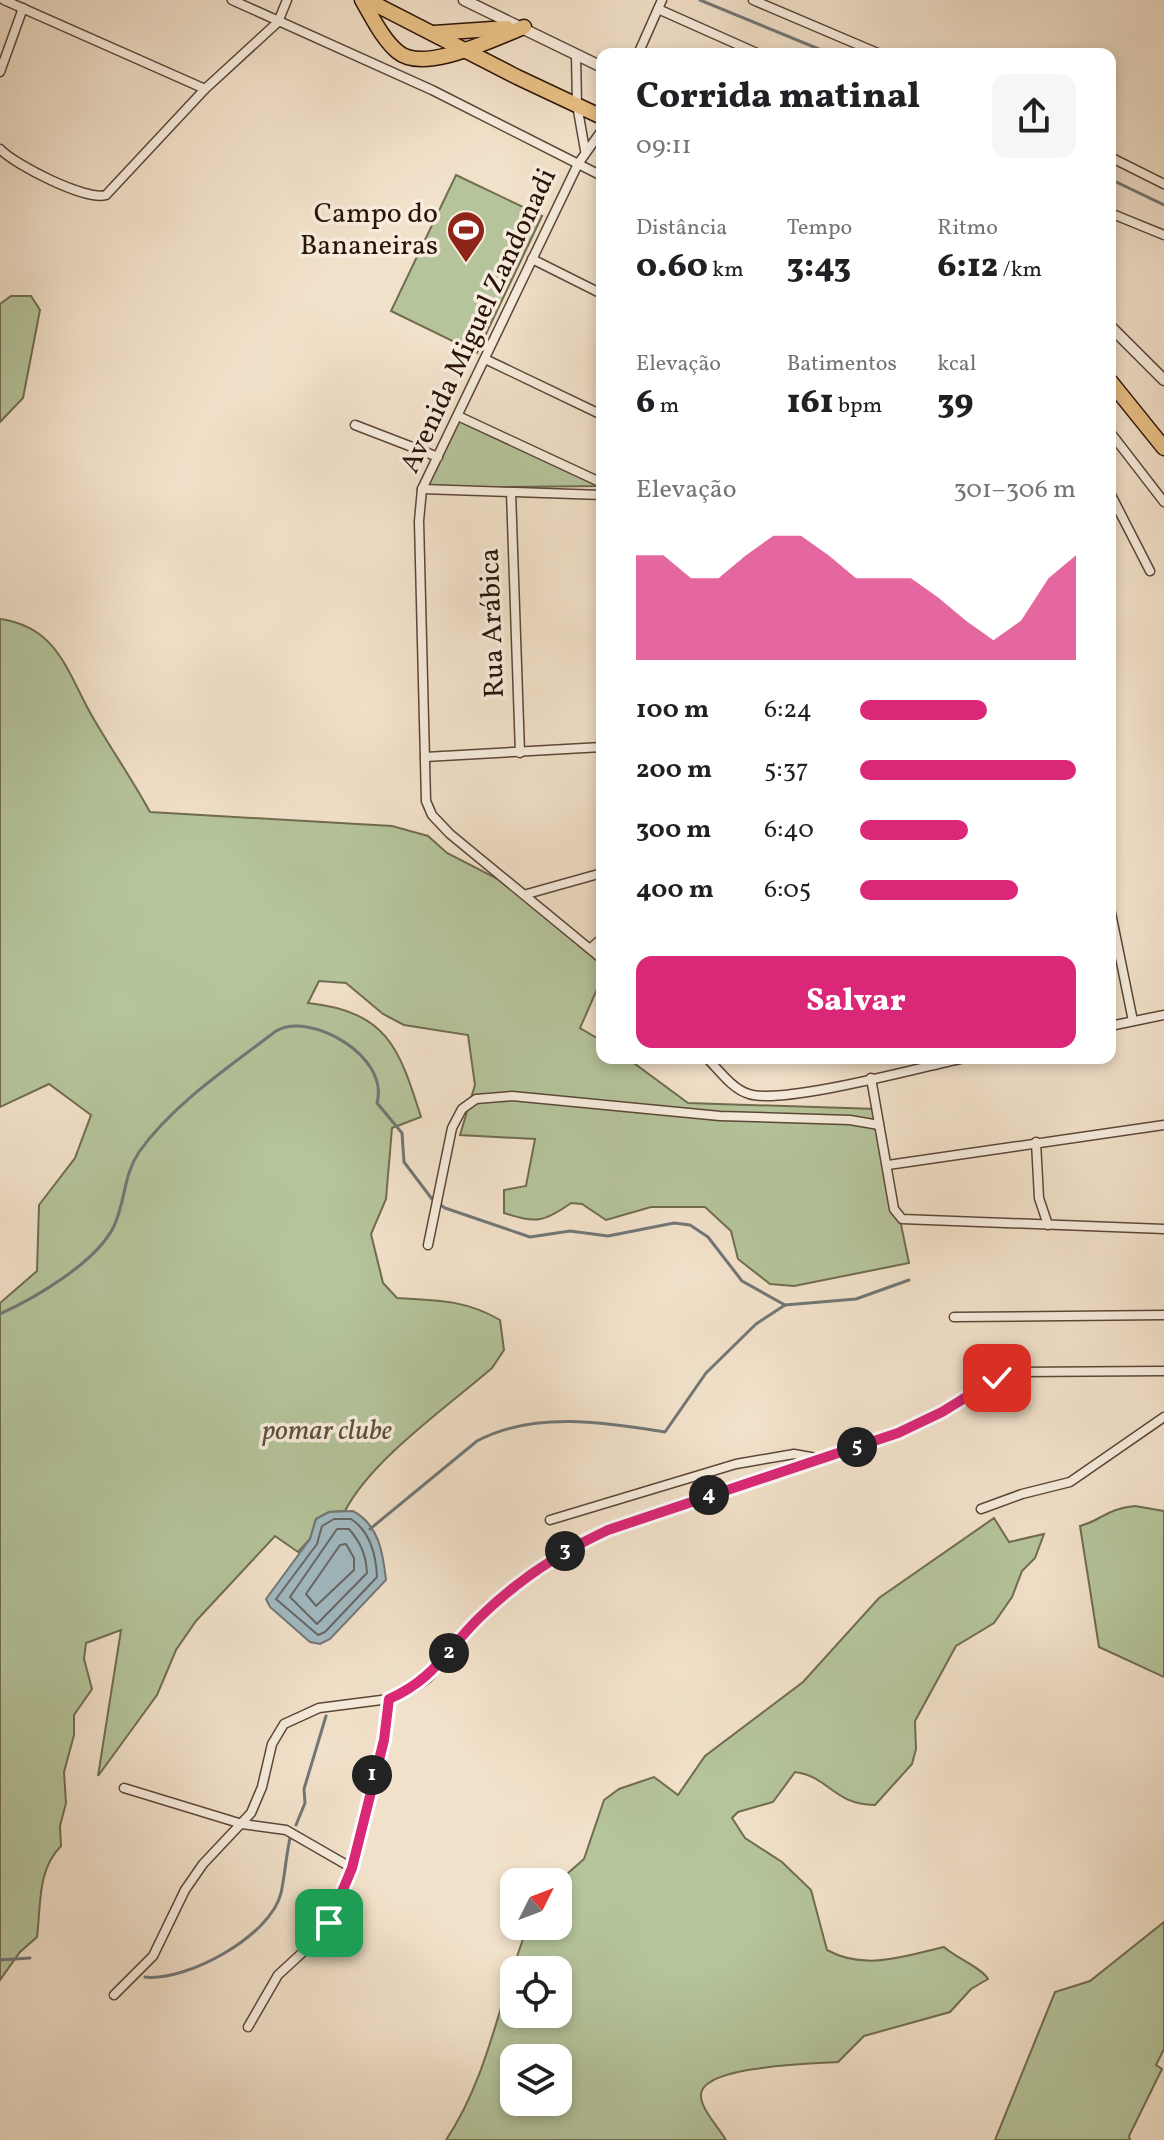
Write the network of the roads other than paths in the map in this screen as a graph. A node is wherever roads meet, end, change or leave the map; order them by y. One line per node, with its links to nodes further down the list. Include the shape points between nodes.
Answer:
1 (4, 0): 8 (street)
2 (232, 0): 9 (street)
3 (287, 0): 9 (street)
4 (365, 0): 11 (highway); 15 (highway, via 395,50 406,58 425,60)
5 (464, 0): 10 (street)
6 (753, 0): 14 (street)
7 (660, 4): 12 (street); 13 (street)
8 (23, 8): 18 (street); 19 (street)
9 (278, 22): 19 (street); 26 (street, via 432,90)
10 (524, 27): 11 (highway); 15 (highway); 16 (street)
11 (434, 33): 15 (highway)
12 (641, 48)
13 (747, 48)
14 (866, 48)
15 (464, 50): 20 (highway)
16 (576, 54): 17 (street); 20 (street, Avenida Miguel Zandonadi)
17 (596, 64)
18 (0, 72)
19 (205, 89): 23 (street, via 98,198 18,163)
20 (577, 105): 21 (highway); 24 (street, Avenida Miguel Zandonadi)
21 (596, 114)
22 (596, 137): 24 (street, Avenida Miguel Zandonadi)
23 (0, 149)
24 (585, 150): 26 (street, Avenida Miguel Zandonadi)
25 (1116, 160): 28 (street)
26 (578, 164): 27 (street); 31 (street, Avenida Miguel Zandonadi)
27 (596, 173)
28 (1164, 184)
29 (1116, 215): 30 (street)
30 (1164, 235)
31 (532, 259): 32 (street); 34 (street, Avenida Miguel Zandonadi)
32 (596, 291)
33 (1116, 332): 35 (street)
34 (485, 359): 37 (street); 38 (street, Avenida Miguel Zandonadi)
35 (1164, 380)
36 (1116, 388): 41 (highway)
37 (596, 412)
38 (458, 416): 42 (street, Avenida Miguel Zandonadi); 43 (street)
39 (355, 425): 42 (street)
40 (1116, 440): 47 (street)
41 (1164, 448)
42 (438, 457): 44 (street, Avenida Miguel Zandonadi)
43 (596, 480)
44 (422, 489): 45 (street); 52 (street, Avenida Miguel Zandonadi)
45 (511, 492): 46 (street); 51 (street, Rua Arábica)
46 (596, 495)
47 (1164, 502)
48 (1116, 505): 49 (street)
49 (1150, 571)
50 (596, 747): 51 (street)
51 (520, 753): 52 (street)
52 (425, 757): 54 (street, Avenida Miguel Zandonadi, via 426,801 432,815)
53 (596, 875): 54 (street)
54 (527, 894): 57 (street)
55 (1116, 937): 60 (street)
56 (596, 943): 57 (street)
57 (591, 948): 58 (street)
58 (596, 953)
59 (1164, 1015): 60 (street)
60 (1133, 1021): 61 (street)
61 (1116, 1025)
62 (713, 1064): 64 (street, via 739,1089 759,1095)
63 (936, 1064): 64 (street)
64 (871, 1078): 65 (street)
65 (879, 1125): 68 (street); 73 (street, via 512,1096 476,1099 462,1109 452,1128)
66 (1164, 1125): 67 (street)
67 (1036, 1142): 68 (street); 69 (street)
68 (888, 1165): 70 (street, via 894,1209 902,1219)
69 (1042, 1212): 70 (street); 71 (street)
70 (1033, 1224): 71 (street)
71 (1048, 1225): 72 (street)
72 (1164, 1229)
73 (428, 1245)
74 (1164, 1315): 75 (street)
75 (954, 1317)
76 (1164, 1371): 78 (street, via 1014,1372 923,1423)
77 (1164, 1417): 79 (street, via 1070,1482)
78 (822, 1459): 80 (street, via 794,1454 736,1464); 81 (street, via 662,1510 569,1548 478,1619 428,1678)
79 (981, 1509)
80 (550, 1520)
81 (389, 1699): 83 (street, via 319,1708 284,1724 272,1744 257,1802); 84 (street)
82 (124, 1788): 83 (street)
83 (242, 1824): 84 (street, via 286,1830); 85 (street, via 185,1890 153,1956)
84 (352, 1868): 86 (street, via 329,1923 278,1975)
85 (114, 1995)
86 (248, 2027)

